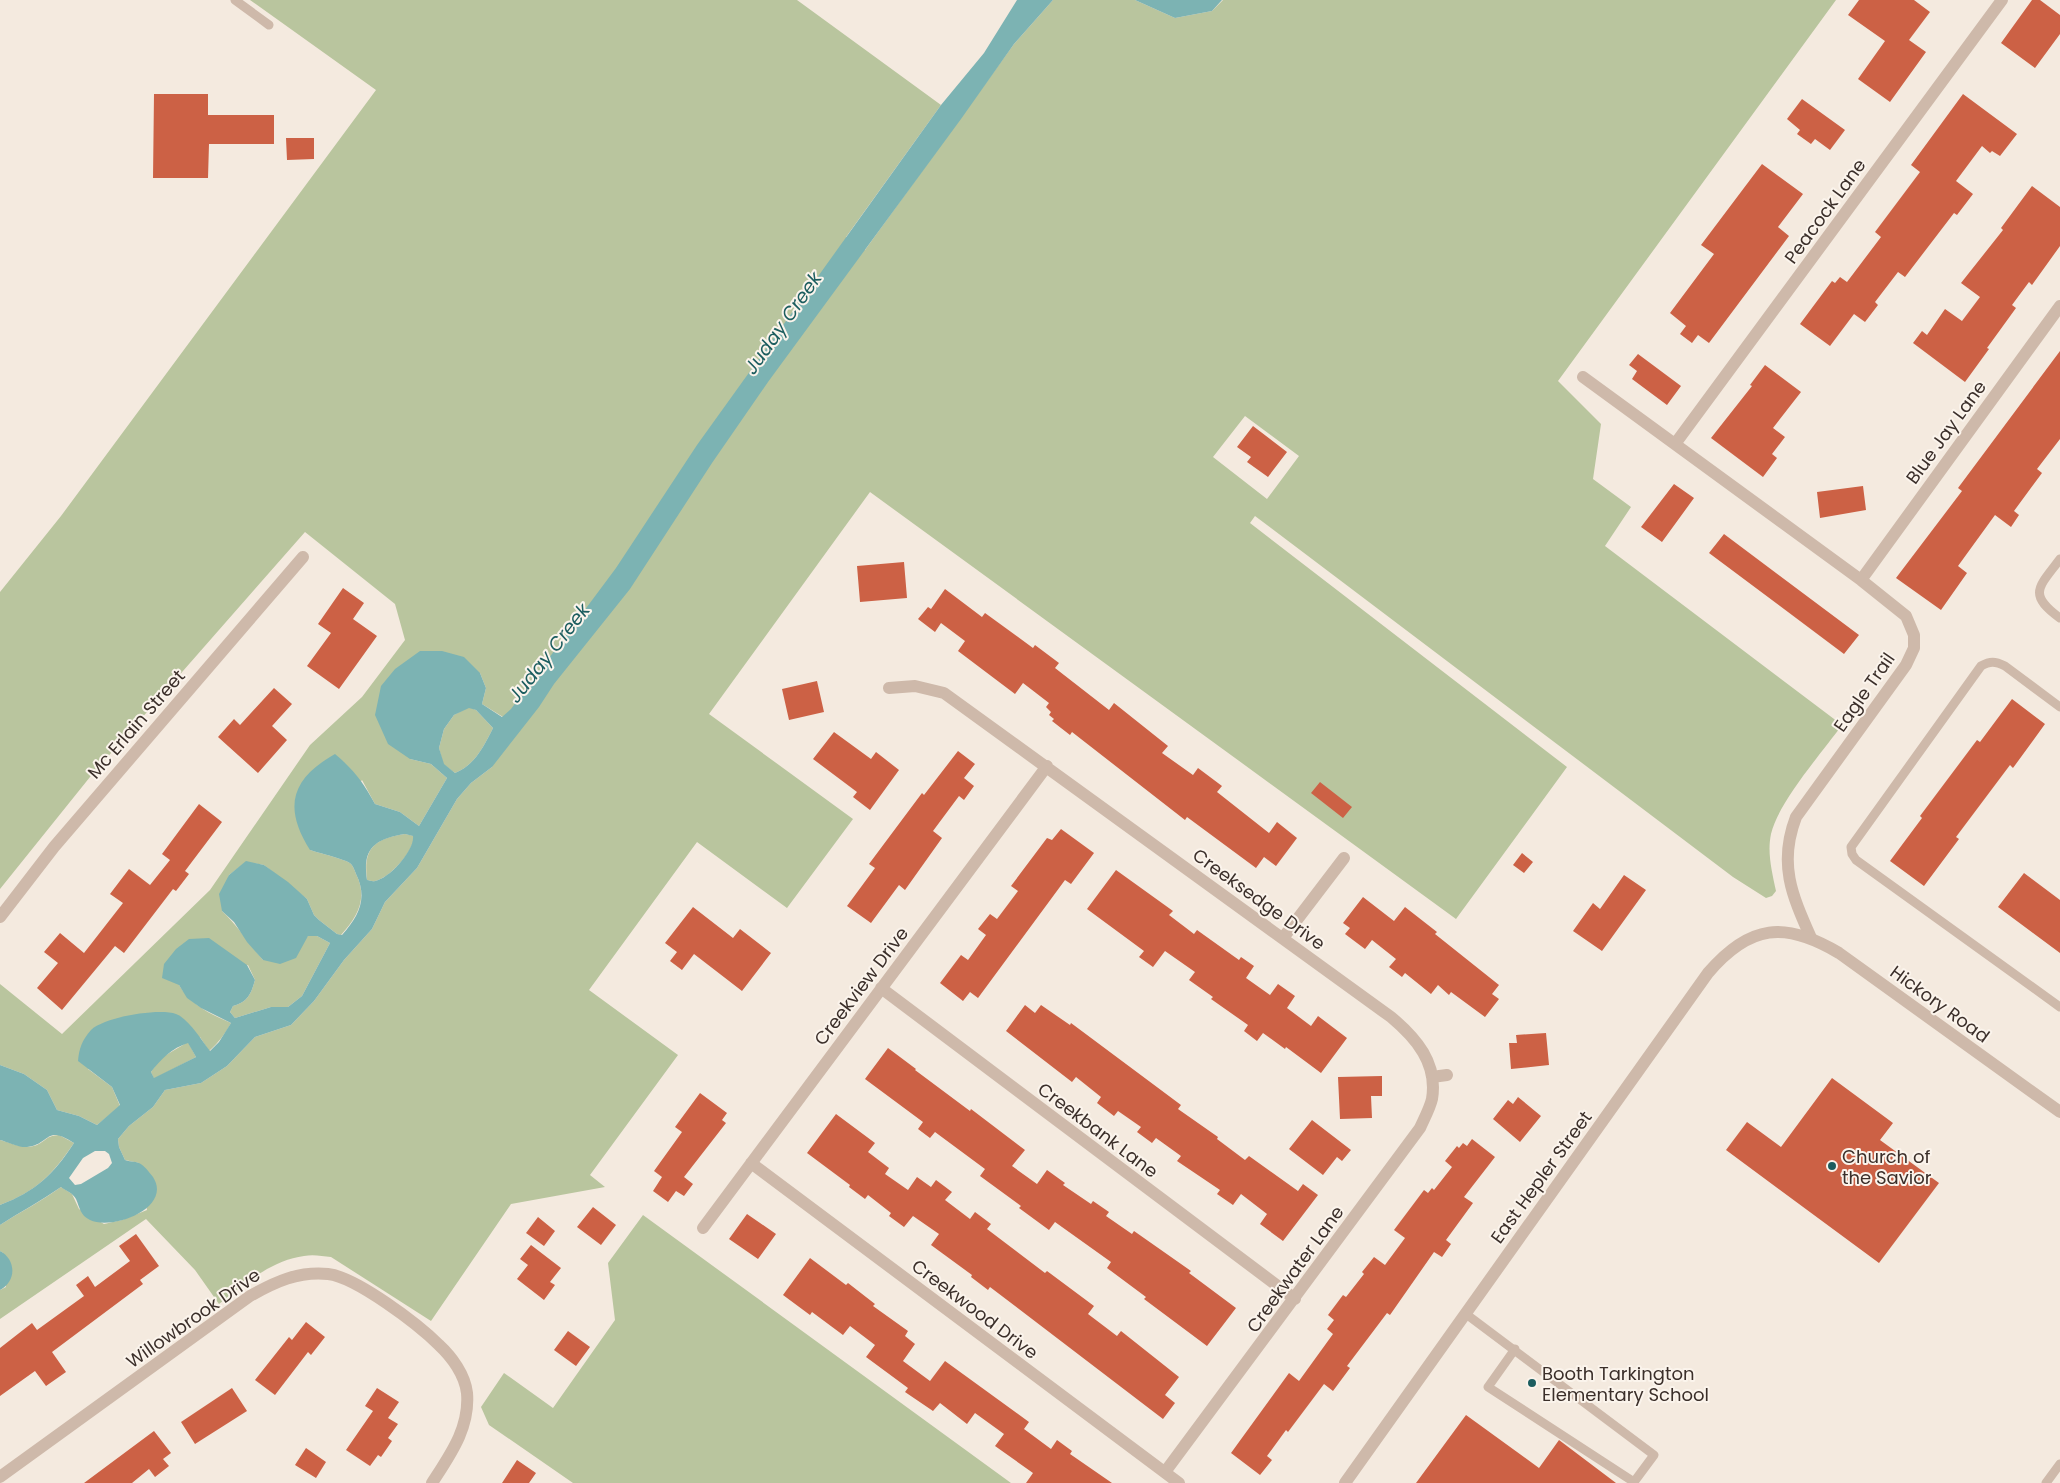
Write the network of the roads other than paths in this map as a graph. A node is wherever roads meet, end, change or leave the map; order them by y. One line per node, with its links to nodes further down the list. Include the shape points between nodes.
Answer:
1 (235, 0): 3 (lane)
2 (2002, 0): 6 (street, Peacock Lane)
3 (269, 25)
4 (2060, 306): 9 (street, Blue Jay Lane)
5 (1583, 377): 6 (street, Eagle Trail)
6 (1675, 444): 9 (street, Eagle Trail)
7 (303, 558): 15 (street, Mc Erlain Street, via 54,847)
8 (2060, 559): 10 (lane, via 2039,590 2042,603)
9 (1860, 580): 18 (street, Eagle Trail, via 1906,616 1914,635 1914,648 1906,665 1796,817 1791,829 1786,859 1790,887)
10 (2060, 618)
11 (889, 688): 13 (street, Creeksedge Drive, via 916,686 944,693)
12 (2060, 707): 20 (lane, via 2005,666 1987,662 1980,666 1851,847 1856,860)
13 (1047, 766): 17 (street, Creeksedge Drive); 19 (street, Creekview Drive)
14 (1344, 858): 17 (street)
15 (0, 917)
16 (1794, 933): 18 (street, Hickory Road); 27 (street, East Hepler Street, via 1755,936 1718,962)
17 (1283, 938): 22 (street, Creeksedge Drive, via 1404,1028 1424,1053)
18 (1811, 938): 23 (street, Hickory Road, via 1840,953)
19 (881, 988): 24 (street, Creekview Drive); 26 (street, Creekbank Lane)
20 (2060, 1007)
21 (1447, 1076): 22 (street)
22 (1432, 1077): 26 (street, Creekwater Lane, via 1432,1100 1420,1128)
23 (2060, 1112)
24 (750, 1163): 25 (street, Creekview Drive); 30 (street, Creekwood Drive)
25 (703, 1228)
26 (1294, 1299): 30 (street, Creekwater Lane)
27 (1466, 1314): 28 (lane); 34 (street, East Hepler Street)
28 (1515, 1349): 28 (lane, via 1654,1455 1634,1482 1488,1386)
29 (2060, 1464): 35 (lane)
30 (1165, 1472): 33 (street, Creekwood Drive)
31 (0, 1477): 32 (street, Willowbrook Drive, via 272,1283 294,1275 330,1274 363,1289 420,1328 461,1372 467,1411 463,1429 456,1447)
32 (432, 1483)
33 (1179, 1483)
34 (1345, 1483)
35 (2046, 1483)

